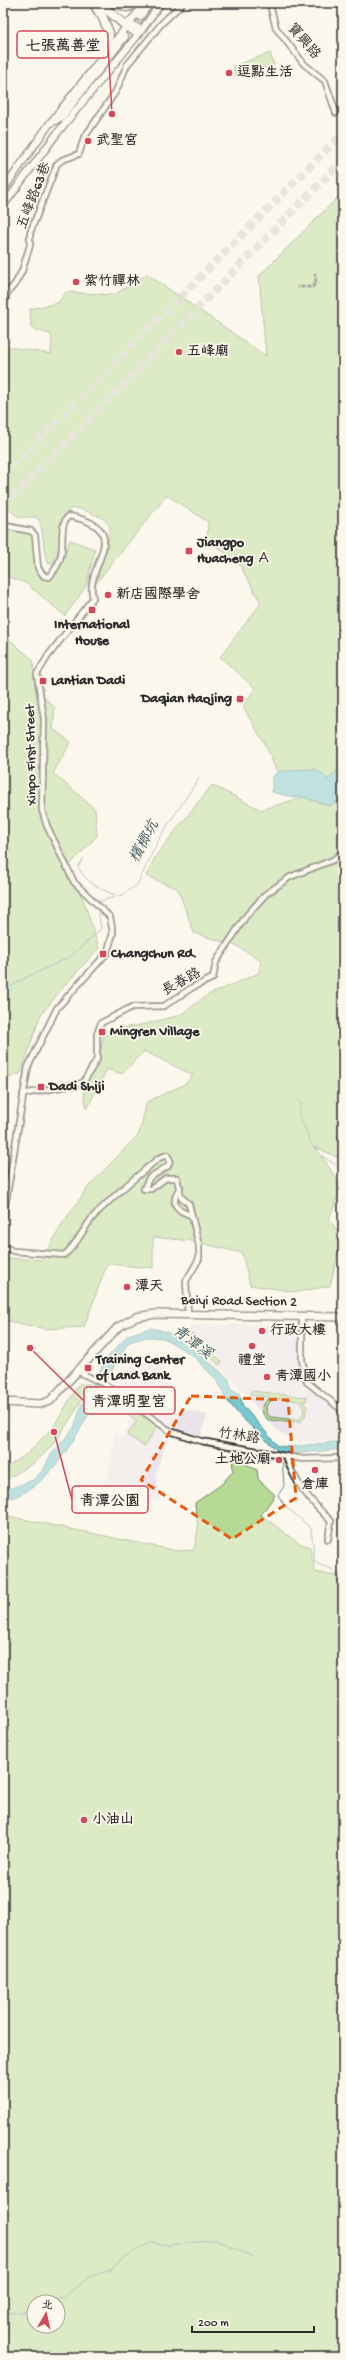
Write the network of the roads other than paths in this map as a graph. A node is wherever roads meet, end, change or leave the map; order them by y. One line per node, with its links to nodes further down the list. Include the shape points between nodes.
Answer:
1 (92, 3): 15 (street, via 105,31)
2 (98, 3): 12 (highway, via 108,13); 15 (highway, via 109,33)
3 (106, 3): 12 (highway)
4 (114, 3): 5 (highway, via 126,7)
5 (140, 3)
6 (145, 3): 12 (street)
7 (150, 3): 11 (street)
8 (161, 3): 13 (street)
9 (183, 3): 21 (street, 五峰路63巷, via 154,32 124,70 116,92 84,138 79,154 62,160 54,170 30,233 30,245 22,272 7,293)
10 (272, 3): 16 (street, 寶興路, via 276,28 304,64 325,81)
11 (140, 17)
12 (128, 24): 13 (street); 15 (street)
13 (139, 32): 19 (street)
14 (124, 36): 17 (street, via 62,117)
15 (106, 53): 17 (street)
16 (336, 113)
17 (50, 124): 18 (street)
18 (4, 185): 19 (street)
19 (14, 190): 20 (street)
20 (3, 206)
21 (3, 311)
22 (3, 524): 24 (street, Xinpo First Street, via 31,531 35,535 38,568 44,576 49,577 61,557 63,524 69,516 84,519 98,527 102,533 104,548 92,587 93,598 48,656 38,674 44,719 42,810 74,882 110,917 113,933 107,953 57,1008 28,1067)
23 (343, 852): 24 (street, 長春路, via 333,860 290,877 266,894 246,916 216,962 213,978 193,987 164,1006 132,1007 101,1023 97,1034 97,1059 83,1083)
24 (23, 1094): 27 (street)
25 (180, 1187): 26 (street, via 181,1197 189,1204); 26 (street, via 174,1198 175,1204); 28 (street, via 177,1178 174,1177 166,1178 152,1189 144,1189 149,1178 168,1166 169,1157 163,1155 95,1214 70,1251 64,1255 19,1252)
26 (190, 1215): 29 (street, via 200,1259 186,1282)
27 (3, 1219)
28 (3, 1246)
29 (188, 1315): 30 (main road, Beiyi Road Section 2); 32 (main road, Beiyi Road Section 2, via 156,1314 128,1320 118,1327)
30 (302, 1317): 31 (main road, Beiyi Road Section 2); 34 (street, via 302,1360 307,1382)
31 (343, 1317)
32 (79, 1372): 33 (main road, Beiyi Road Section 2, via 50,1401 40,1404); 35 (street, 竹林路, via 106,1385 170,1431 225,1446)
33 (3, 1402)
34 (343, 1411)
35 (286, 1456): 36 (street, 竹林路, via 303,1459); 37 (street, via 291,1471 310,1500 331,1521)
36 (343, 1458)
37 (328, 1539)

